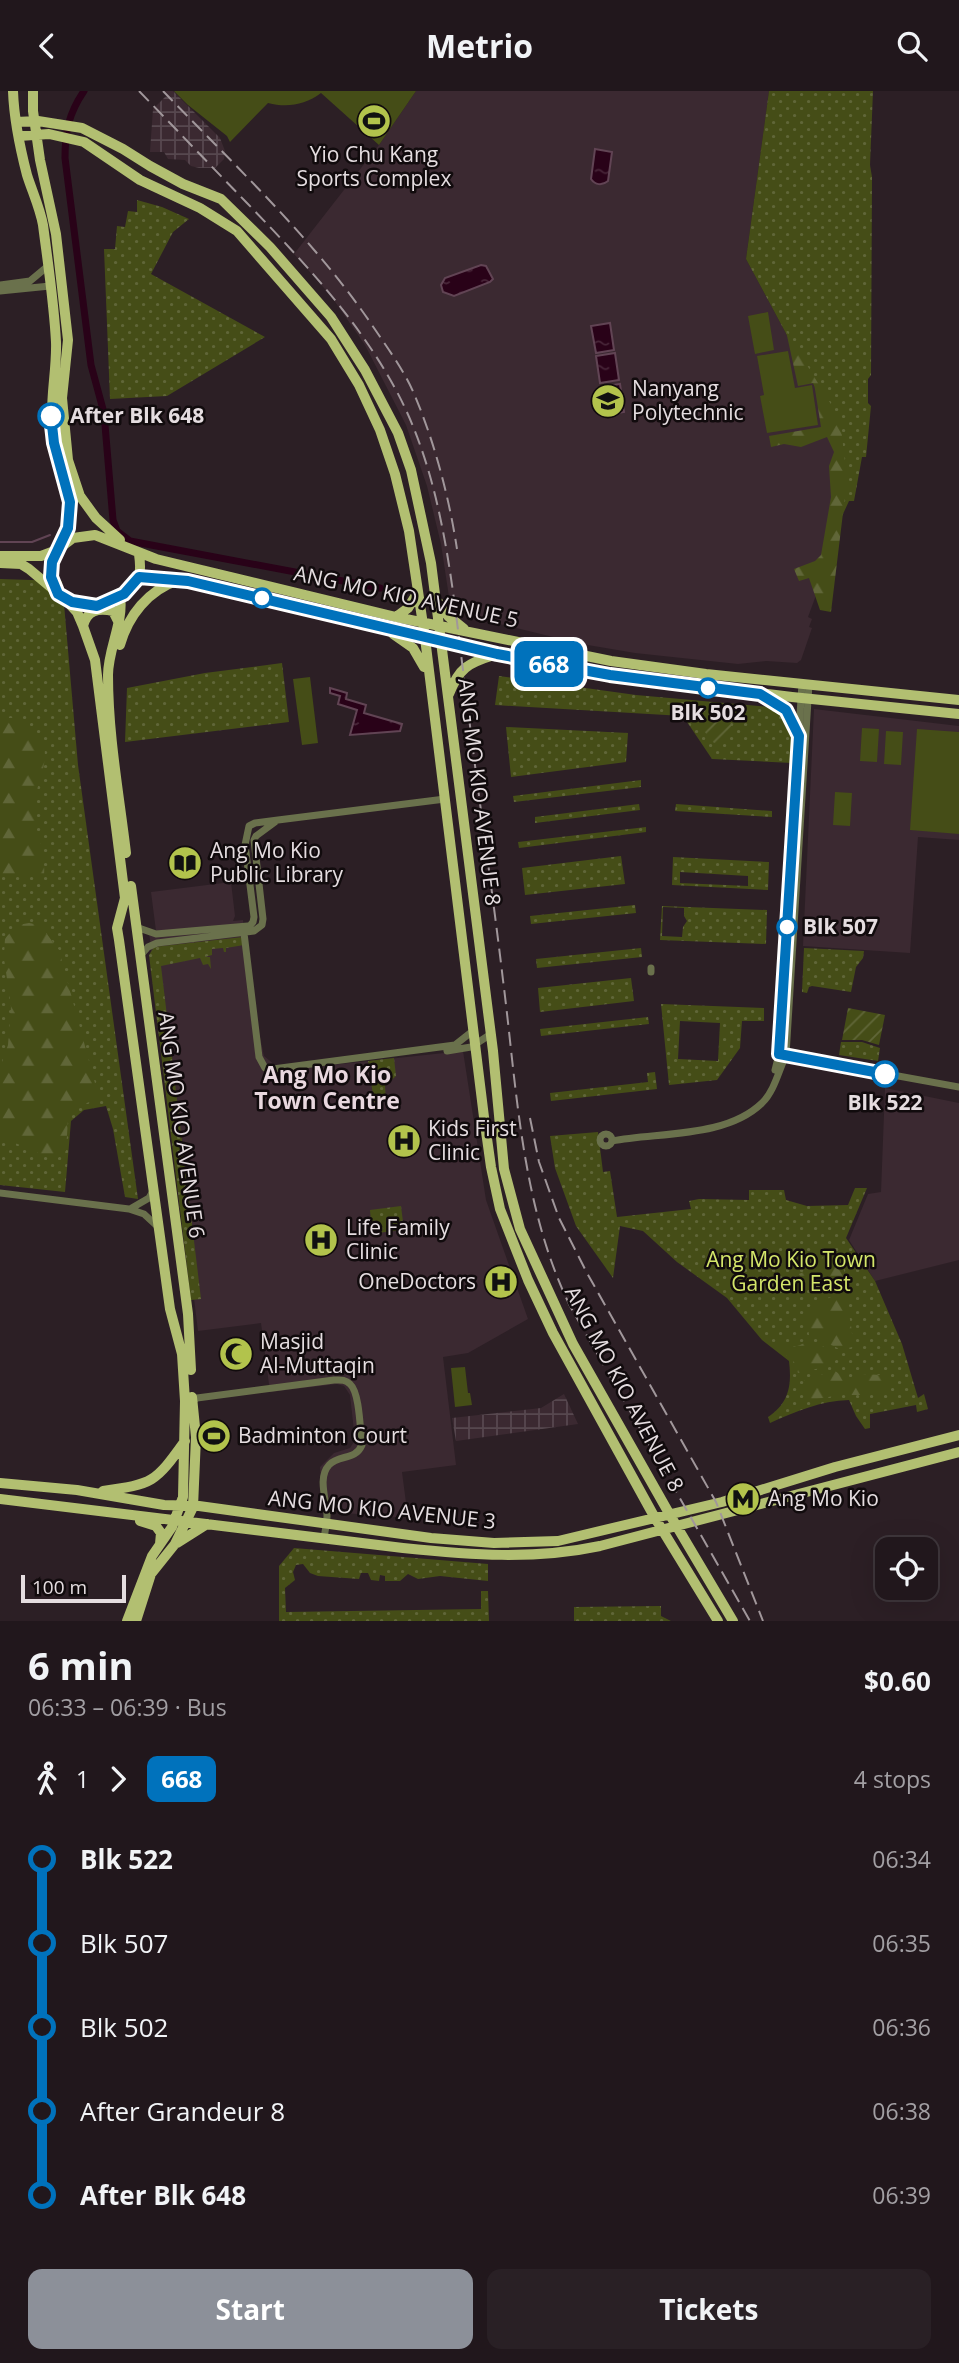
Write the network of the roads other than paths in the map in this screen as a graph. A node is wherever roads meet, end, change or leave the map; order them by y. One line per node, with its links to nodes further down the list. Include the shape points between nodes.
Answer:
1 (13, 91): 4 (main road)
2 (33, 91): 3 (main road)
3 (34, 120): 4 (main road, ANG MO KIO AVENUE 8); 5 (main road); 23 (main road, ANG MO KIO AVENUE 8, via 82,128 183,184 221,199 331,317 398,433 411,470)
4 (16, 122): 6 (main road)
5 (43, 135): 6 (main road, ANG MO KIO AVENUE 8); 11 (main road, via 68,340 62,398 68,460 80,496); 20 (main road, ANG MO KIO AVENUE 8, via 84,142 140,180 237,231 331,339 380,430 409,531)
6 (19, 136): 7 (main road, via 42,222)
7 (48, 266): 8 (street, via 30,281); 9 (main road)
8 (0, 285)
9 (50, 286): 10 (street); 12 (main road, via 56,342 53,432 69,493)
10 (0, 291)
11 (96, 518): 12 (main road, via 94,527 86,532 75,530); 14 (main road)
12 (68, 519): 13 (main road, via 65,538); 16 (main road, via 52,546)
13 (57, 550): 14 (main road, via 74,538 95,535); 16 (main road); 21 (main road, via 51,573)
14 (139, 554): 18 (main road); 24 (main road, ANG MO KIO AVENUE 5)
15 (0, 556): 16 (main road)
16 (33, 556)
17 (0, 563): 21 (main road, via 21,564)
18 (139, 577): 19 (main road, ANG MO KIO AVENUE 5); 22 (main road)
19 (181, 580): 29 (main road, ANG MO KIO AVENUE 5); 41 (main road, via 141,603 126,625 117,655)
20 (418, 592): 24 (main road); 26 (main road, ANG MO KIO AVENUE 8)
21 (58, 594): 22 (main road, via 86,606); 27 (main road, ANG MO KIO AVENUE 6, via 77,612)
22 (120, 596): 25 (main road, ANG MO KIO AVENUE 6)
23 (436, 597): 28 (main road, ANG MO KIO AVENUE 8); 30 (main road, via 448,616)
24 (396, 617): 26 (main road, ANG MO KIO AVENUE 5)
25 (118, 621): 27 (main road, via 113,611 95,610); 41 (main road, ANG MO KIO AVENUE 6, via 109,664)
26 (422, 623): 28 (main road, ANG MO KIO AVENUE 5); 31 (main road, ANG MO KIO AVENUE 8)
27 (83, 626): 57 (main road, ANG MO KIO AVENUE 6, via 97,673 125,898 117,928)
28 (439, 626): 30 (main road, ANG MO KIO AVENUE 5); 32 (main road, ANG MO KIO AVENUE 8)
29 (385, 629): 31 (main road, ANG MO KIO AVENUE 5); 34 (main road, via 414,648)
30 (466, 631): 35 (main road, ANG MO KIO AVENUE 5, via 611,661)
31 (425, 638): 32 (main road, ANG MO KIO AVENUE 5); 34 (main road, ANG MO KIO AVENUE 8)
32 (441, 641): 33 (main road, ANG MO KIO AVENUE 5); 37 (main road, ANG MO KIO AVENUE 8)
33 (497, 654): 36 (main road, ANG MO KIO AVENUE 5, via 610,675); 37 (main road, via 471,662 456,677)
34 (430, 682): 43 (main road, ANG MO KIO AVENUE 8)
35 (805, 683): 38 (street); 39 (main road, ANG MO KIO AVENUE 5)
36 (760, 694): 38 (main road, ANG MO KIO AVENUE 5); 42 (main road, via 786,710)
37 (448, 697): 47 (main road, ANG MO KIO AVENUE 8)
38 (804, 699): 40 (main road, ANG MO KIO AVENUE 5); 42 (street); 54 (street)
39 (959, 700)
40 (959, 714)
41 (110, 725): 45 (main road, ANG MO KIO AVENUE 6)
42 (799, 736): 54 (street)
43 (445, 799): 44 (street); 49 (main road, ANG MO KIO AVENUE 8)
44 (278, 820): 46 (street, via 256,836 264,919 259,928); 46 (street, via 251,824 246,836 254,917)
45 (136, 927): 46 (street, via 156,934); 48 (main road, ANG MO KIO AVENUE 6)
46 (246, 929): 48 (street, via 157,943); 53 (street, via 258,1057 265,1068)
47 (480, 955): 49 (main road, via 472,962); 51 (main road, ANG MO KIO AVENUE 8)
48 (140, 956): 61 (main road, ANG MO KIO AVENUE 6, via 188,1314)
49 (465, 957): 50 (main road, ANG MO KIO AVENUE 8)
50 (474, 1030): 52 (main road, ANG MO KIO AVENUE 8); 53 (street, via 454,1045)
51 (491, 1034): 52 (street); 73 (main road, ANG MO KIO AVENUE 8, via 505,1169 520,1229 573,1345)
52 (476, 1045): 53 (street); 69 (main road, ANG MO KIO AVENUE 8, via 500,1209 560,1350)
53 (401, 1053)
54 (782, 1055): 55 (street); 56 (street, via 762,1104 735,1122)
55 (959, 1087)
56 (612, 1139)
57 (154, 1188): 59 (street, via 149,1198); 60 (main road, ANG MO KIO AVENUE 6)
58 (0, 1193): 59 (street)
59 (129, 1209): 60 (street, via 151,1219)
60 (160, 1230): 63 (main road, ANG MO KIO AVENUE 6, via 170,1309 182,1354)
61 (193, 1397): 66 (main road, ANG MO KIO AVENUE 6); 78 (street, via 348,1381 356,1393 362,1445 354,1455 334,1461 326,1470)
62 (959, 1435): 73 (main road, ANG MO KIO AVENUE 3)
63 (185, 1441): 67 (main road, via 151,1481); 70 (main road, ANG MO KIO AVENUE 6)
64 (959, 1452): 80 (main road, ANG MO KIO AVENUE 3)
65 (4, 1483): 67 (main road, ANG MO KIO AVENUE 3); 68 (street)
66 (195, 1486): 70 (main road, ANG MO KIO AVENUE 6); 71 (main road, via 203,1500)
67 (89, 1493): 70 (main road, ANG MO KIO AVENUE 3)
68 (0, 1500): 72 (main road, ANG MO KIO AVENUE 3)
69 (647, 1503): 74 (main road, ANG MO KIO AVENUE 8); 79 (main road)
70 (187, 1506): 71 (main road, ANG MO KIO AVENUE 3); 75 (main road, ANG MO KIO AVENUE 6); 76 (main road, ANG MO KIO AVENUE 6)
71 (230, 1512): 78 (main road, ANG MO KIO AVENUE 3)
72 (121, 1515): 75 (main road, ANG MO KIO AVENUE 3); 83 (main road, via 156,1526)
73 (670, 1515): 74 (main road, ANG MO KIO AVENUE 3); 80 (main road, ANG MO KIO AVENUE 8)
74 (655, 1518): 79 (main road, ANG MO KIO AVENUE 3); 81 (main road, ANG MO KIO AVENUE 8)
75 (174, 1520): 76 (main road, ANG MO KIO AVENUE 3); 83 (main road, ANG MO KIO AVENUE 6)
76 (186, 1522): 77 (main road, ANG MO KIO AVENUE 3); 84 (main road, ANG MO KIO AVENUE 6)
77 (207, 1524): 82 (main road, ANG MO KIO AVENUE 3); 84 (main road)
78 (326, 1524): 79 (main road, ANG MO KIO AVENUE 3, via 463,1541 532,1543); 82 (street)
79 (638, 1524)
80 (677, 1526): 81 (main road, ANG MO KIO AVENUE 3); 88 (main road, ANG MO KIO AVENUE 8)
81 (662, 1530): 82 (main road, ANG MO KIO AVENUE 3, via 582,1550 521,1556); 87 (main road, ANG MO KIO AVENUE 8)
82 (324, 1538)
83 (160, 1543): 85 (main road, ANG MO KIO AVENUE 6)
84 (174, 1544): 86 (main road, ANG MO KIO AVENUE 6, via 151,1574)
85 (127, 1621)
86 (136, 1621)
87 (718, 1621)
88 (733, 1621)

